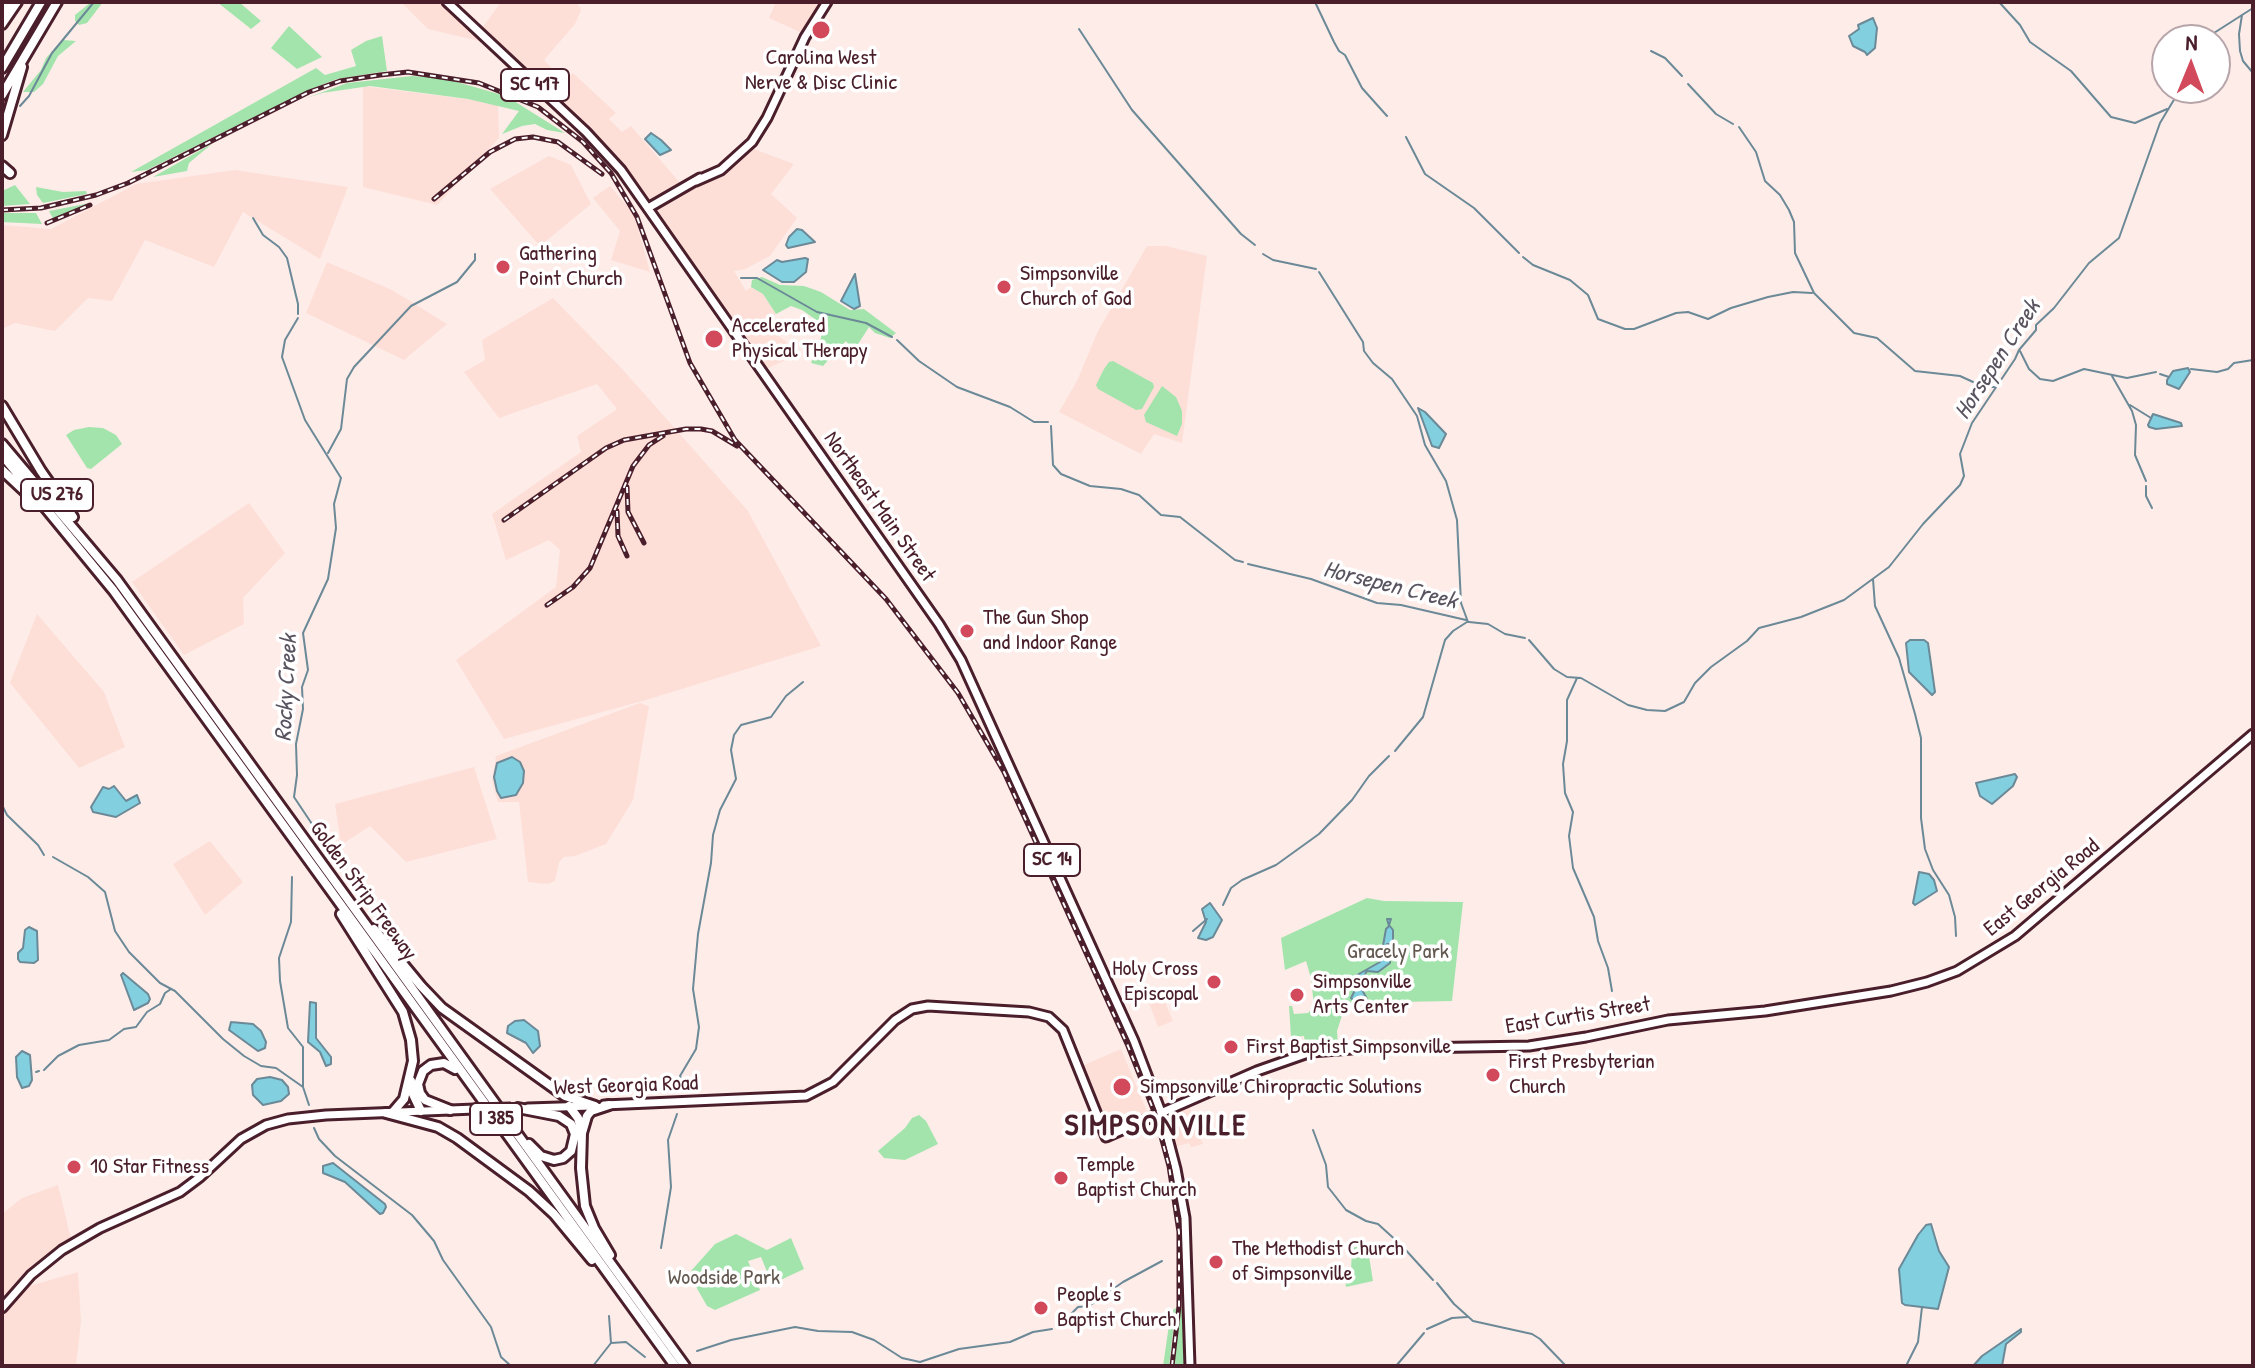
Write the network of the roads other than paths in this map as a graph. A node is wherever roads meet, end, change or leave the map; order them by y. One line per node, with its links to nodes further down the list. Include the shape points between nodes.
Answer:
1 (10, 2): 7 (highway)
2 (17, 2): 9 (highway)
3 (41, 2): 8 (highway)
4 (57, 2): 10 (highway)
5 (447, 2): 17 (main road, Northeast Main Street / SC 417, via 595,141)
6 (827, 2): 17 (main road, via 752,142 721,170)
7 (2, 14)
8 (29, 23): 11 (highway); 12 (highway)
9 (2, 24)
10 (29, 47): 13 (highway); 14 (highway)
11 (2, 58)
12 (2, 68)
13 (2, 95)
14 (2, 135)
15 (2, 166): 16 (highway)
16 (10, 173)
17 (648, 208): 36 (main road, Northeast Main Street / SC 14, via 952,644)
18 (2, 406): 23 (highway, US 276)
19 (2, 444): 23 (highway, Golden Strip Freeway / I 385)
20 (2, 455): 22 (highway, Golden Strip Freeway / I 385)
21 (2, 470): 22 (highway, US 276)
22 (61, 526): 25 (highway, Golden Strip Freeway / I 385)
23 (117, 580): 26 (highway, Golden Strip Freeway / I 385)
24 (2253, 734): 27 (main road, East Georgia Road, via 2022,931 1982,958 1910,987)
25 (317, 871): 28 (highway, via 403,1012 411,1040); 29 (highway, Golden Strip Freeway / I 385)
26 (334, 882): 32 (highway, via 442,1008 565,1096); 38 (highway, Golden Strip Freeway / I 385)
27 (1772, 1010): 36 (main road, East Curtis Street, via 1668,1020 1524,1046 1318,1051)
28 (410, 1072): 35 (highway); 37 (highway, via 404,1099)
29 (467, 1081): 34 (highway, via 444,1063 423,1071 418,1084 422,1096); 41 (highway, Golden Strip Freeway / I 385)
30 (609, 1105): 32 (main road, West Georgia Road); 39 (highway, via 591,1111); 40 (main road, West Georgia Road, via 806,1096 833,1082 912,1009 1039,1013 1064,1031)
31 (569, 1106): 32 (main road, West Georgia Road); 33 (main road, West Georgia Road); 39 (highway)
32 (595, 1106)
33 (515, 1108): 34 (main road, West Georgia Road, bridge); 38 (highway, via 559,1116 571,1124 571,1151 554,1160 541,1156)
34 (450, 1110): 35 (main road, West Georgia Road)
35 (421, 1111): 37 (main road, West Georgia Road)
36 (1161, 1112): 40 (main road, East Curtis Street); 45 (main road, SC 14, via 1185,1218)
37 (389, 1113): 41 (highway, via 438,1127 529,1191); 42 (main road, West Georgia Road, via 296,1118 249,1133 180,1192 62,1250)
38 (510, 1125): 41 (highway, Golden Strip Freeway / I 385)
39 (582, 1133): 41 (highway, via 585,1206)
40 (1106, 1137)
41 (627, 1293): 43 (highway, Golden Strip Freeway / I 385); 44 (highway, Golden Strip Freeway / I 385)
42 (2, 1308)
43 (675, 1366)
44 (685, 1366)
45 (1190, 1366)

